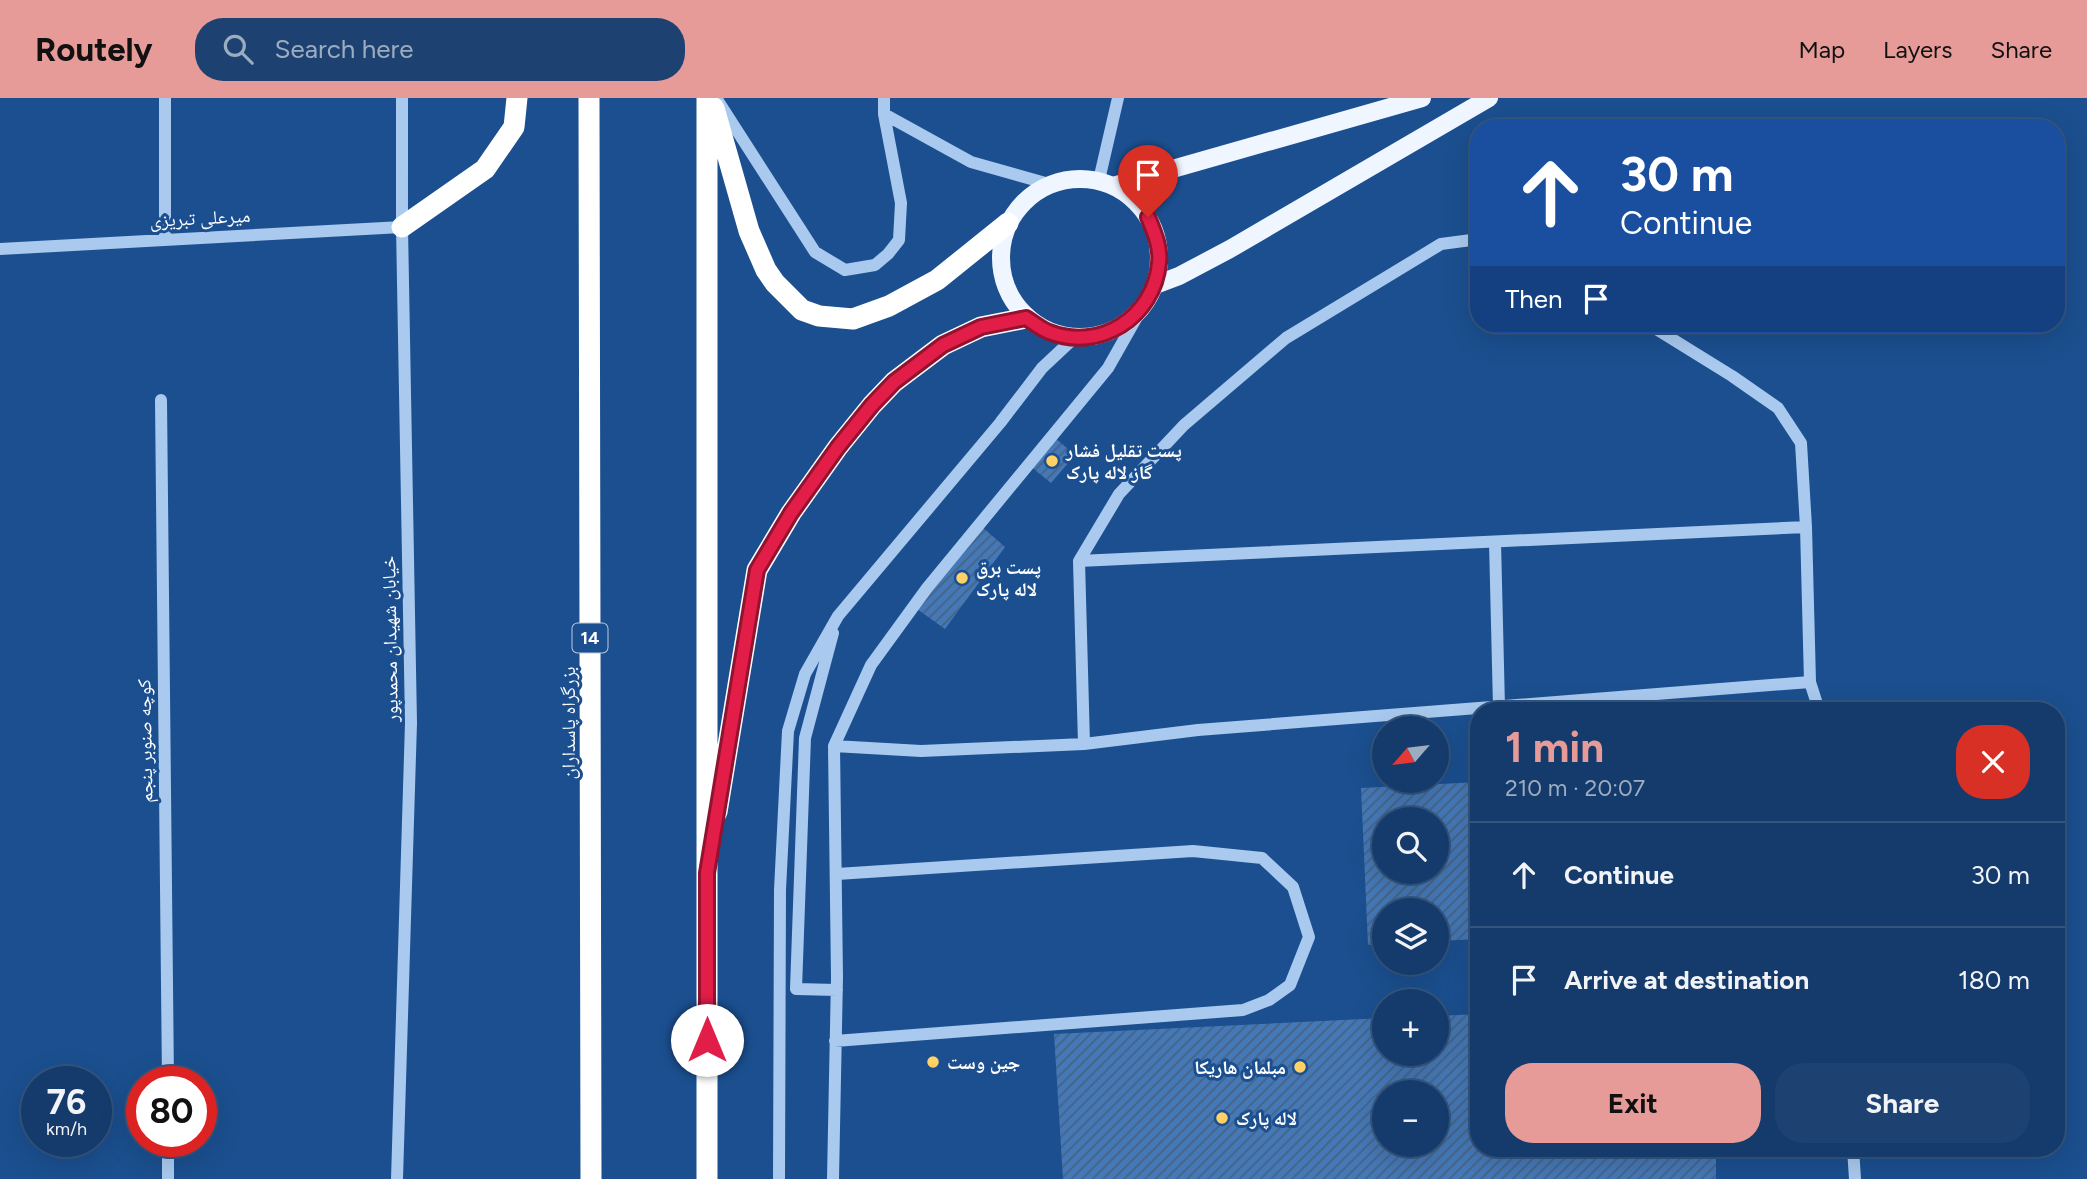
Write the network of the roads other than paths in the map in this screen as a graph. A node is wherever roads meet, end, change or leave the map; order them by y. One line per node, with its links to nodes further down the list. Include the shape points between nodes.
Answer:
1 (164, 98): 15 (street)
2 (402, 98): 14 (street, خیابان شهیدان محمدپور)
3 (517, 98): 14 (highway, via 514,127 485,169)
4 (589, 98): 44 (highway, بزرگراه پاسداران / 14)
5 (712, 98): 10 (street, via 815,252 845,270 875,265 899,240 901,203); 13 (highway, via 753,241 775,283 802,310 853,319 889,306 937,280); 35 (highway)
6 (884, 98): 10 (street)
7 (1118, 98): 11 (street)
8 (1422, 98): 11 (main road)
9 (1489, 98): 18 (main road, via 1230,249)
10 (884, 114): 12 (street, via 971,162)
11 (1106, 183): 12 (main road, via 1074,179); 18 (main road, via 1133,199 1148,217 1160,261)
12 (1049, 184): 13 (main road, via 1025,200)
13 (1008, 223): 20 (main road, via 1000,248 1002,274 1010,298)
14 (402, 227): 15 (street, میرعلی تبریزی); 43 (street, خیابان شهیدان محمدپور, via 411,723)
15 (165, 240): 17 (street, میرعلی تبریزی)
16 (1470, 240): 26 (street, via 1441,244 1286,338 1184,425 1119,494)
17 (0, 248)
18 (1155, 285): 19 (main road)
19 (1142, 308): 22 (main road, via 1123,326 1099,336); 34 (street, via 1108,368 927,588 872,665)
20 (1026, 318): 22 (main road, via 1048,332); 35 (highway, via 981,327 943,345 894,382 838,447 757,570)
21 (1663, 333): 24 (street, via 1778,408 1801,443)
22 (1074, 338): 27 (street, via 1042,368)
23 (161, 400): 39 (street, کوچه صنوبر پنجم)
24 (1806, 527): 25 (street); 28 (street)
25 (1495, 542): 26 (street); 29 (street)
26 (1079, 561): 33 (street)
27 (838, 616): 37 (street, via 805,738 796,989); 46 (street, via 805,674 788,731 780,890)
28 (1810, 682): 30 (street); 31 (street)
29 (1499, 702)
30 (1561, 702)
31 (1816, 702)
32 (1470, 709): 33 (street, via 1198,730)
33 (1084, 744): 34 (street, via 921,751)
34 (834, 746): 36 (street)
35 (707, 873): 45 (highway)
36 (837, 874): 37 (street); 38 (street, via 1193,851 1262,858 1293,887 1309,937 1290,985 1243,1010)
37 (836, 990): 38 (street)
38 (835, 1041): 47 (street)
39 (168, 1066)
40 (168, 1157): 42 (street)
41 (1854, 1157): 48 (street)
42 (169, 1179)
43 (397, 1179)
44 (591, 1179)
45 (707, 1179)
46 (779, 1179)
47 (833, 1179)
48 (1855, 1179)

